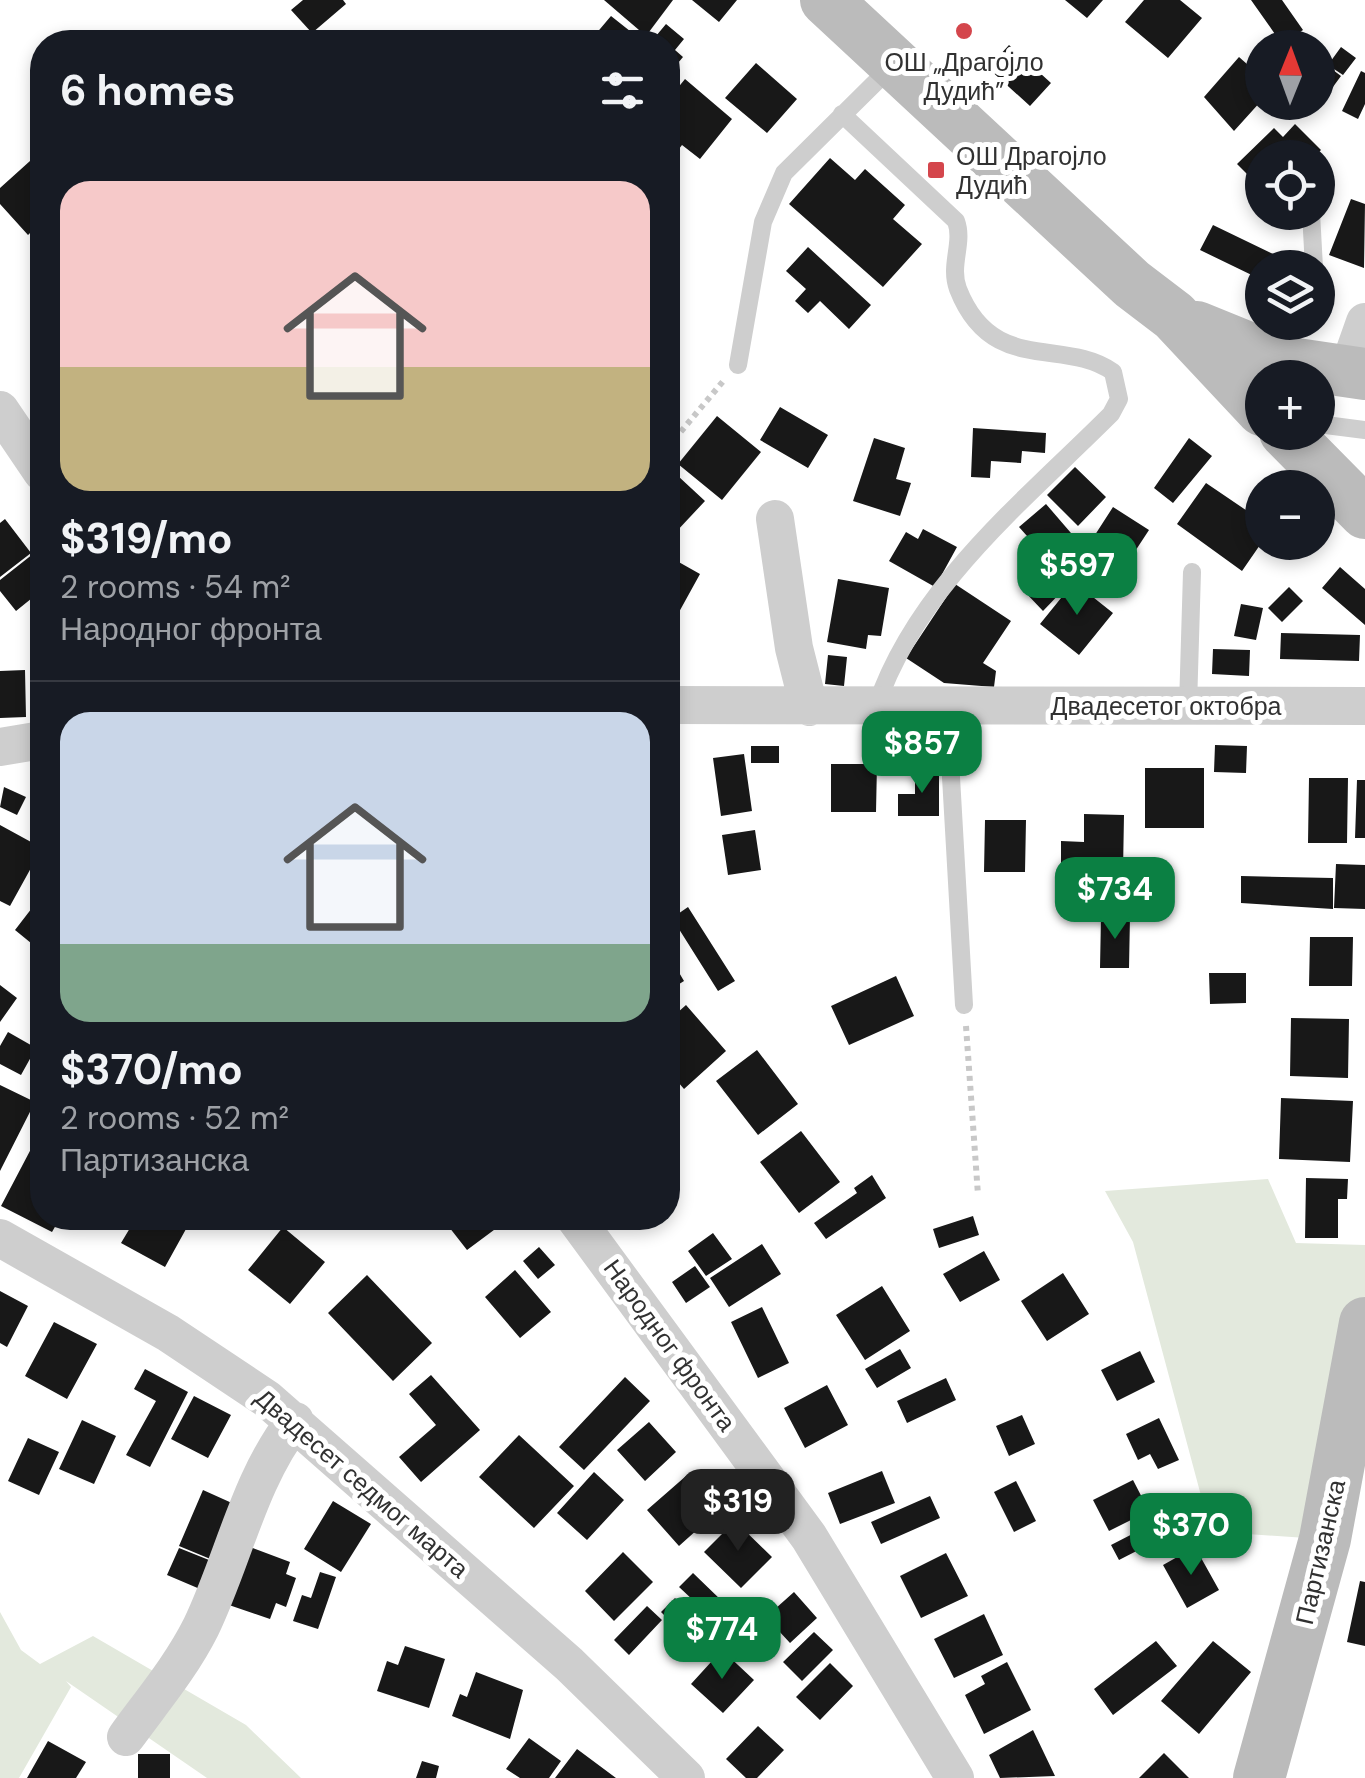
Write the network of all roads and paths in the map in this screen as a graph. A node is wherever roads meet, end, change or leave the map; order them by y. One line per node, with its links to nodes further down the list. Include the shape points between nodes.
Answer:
1 (826, 0): 2 (street)
2 (896, 62): 3 (lane); 4 (street)
3 (842, 114): 8 (lane, via 784,173 763,222); 23 (lane, via 956,221 959,292 1001,342 1098,362 1113,372 1120,399 937,594 898,651)
4 (1174, 316): 6 (street, via 1239,347); 9 (street)
5 (1365, 322): 7 (street)
6 (1306, 360)
7 (1325, 360)
8 (738, 365): 13 (path)
9 (1245, 384)
10 (0, 410): 15 (street)
11 (1335, 430): 12 (lane)
12 (1365, 430)
13 (680, 432)
14 (1310, 450): 16 (street)
15 (30, 454)
16 (1365, 513)
17 (774, 519): 22 (street)
18 (1192, 572): 20 (lane)
19 (680, 705): 22 (street, Двадесетог октобра)
20 (1188, 706): 21 (street, Двадесетог октобра); 24 (street, Двадесетог октобра)
21 (1365, 706)
22 (809, 707): 23 (street, Двадесетог октобра)
23 (876, 707): 24 (street, Двадесетог октобра)
24 (947, 707): 27 (lane)
25 (30, 742): 26 (street)
26 (0, 747)
27 (964, 1005): 28 (path)
28 (978, 1196)
29 (583, 1230): 35 (street, Народног фронта, via 809,1537)
30 (0, 1238): 32 (street, Двадесет седмог марта, via 168,1333)
31 (1365, 1323): 36 (street, Партизанска, via 1345,1480)
32 (295, 1421): 33 (street, via 274,1454 200,1629); 34 (street, Двадесет седмог марта, via 569,1664)
33 (126, 1737)
34 (668, 1772)
35 (956, 1778)
36 (1259, 1778)

